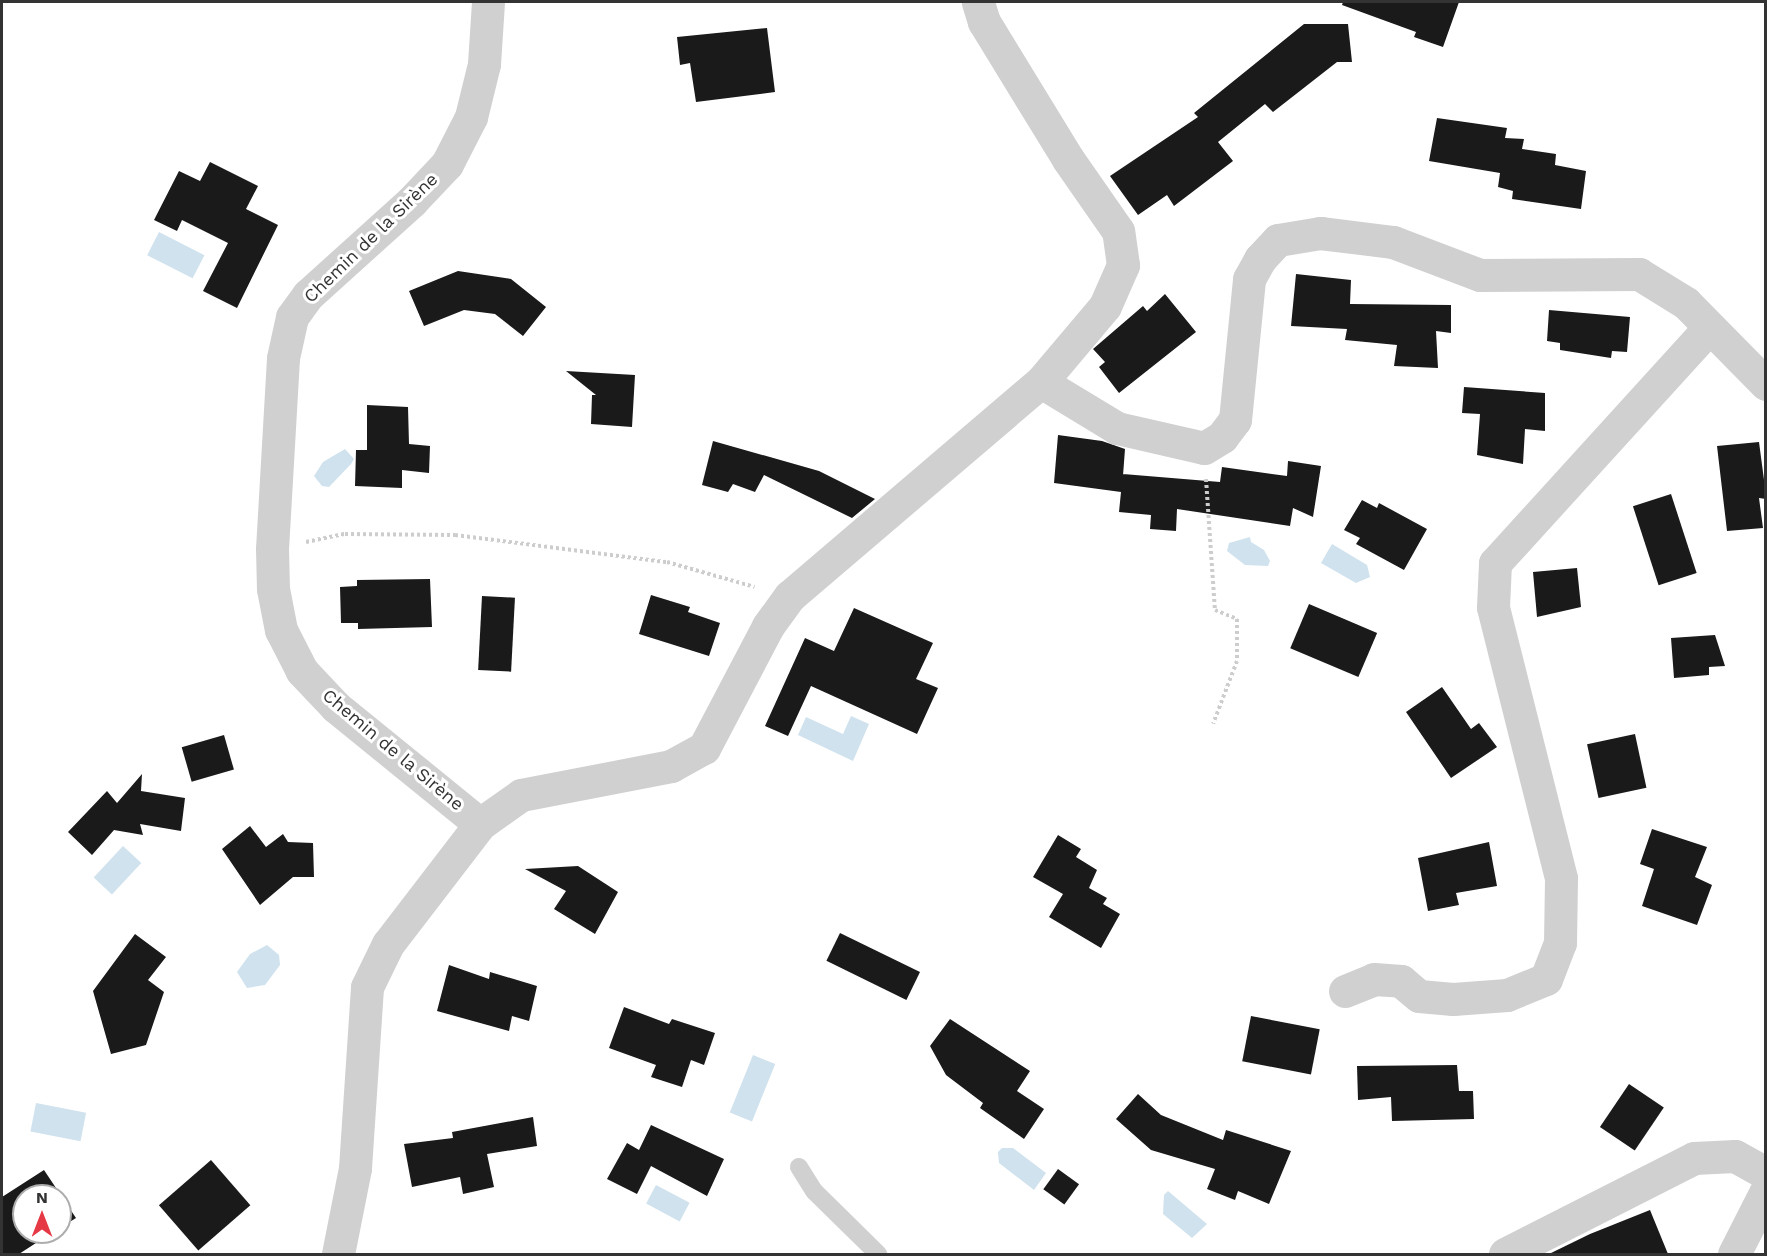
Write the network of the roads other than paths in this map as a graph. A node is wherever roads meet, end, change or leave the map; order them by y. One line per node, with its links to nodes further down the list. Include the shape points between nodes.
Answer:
1 (488, 2): 6 (street, Chemin de la Sirène, via 482,75 471,117 447,164 325,279 292,317 279,401 281,442 273,549 273,589 281,630 302,671 336,707)
2 (978, 2): 4 (street, via 990,32 1118,231 1123,265 1106,306)
3 (1709, 328): 4 (street, via 1686,303 1639,274 1480,275 1393,242 1320,233 1278,240 1260,259 1249,279 1235,420 1222,437 1204,448 1117,428); 5 (street); 7 (street, via 1496,563 1493,607 1561,878 1560,943 1546,979 1507,995 1454,999 1419,996 1401,981 1374,979)
4 (1041, 382): 6 (street, via 790,596 768,626 704,748 671,766 522,795)
5 (1766, 384)
6 (480, 824): 11 (street, Chemin de la Sirène, via 388,944 368,987 355,1168)
7 (1345, 991)
8 (799, 1167): 12 (lane, via 814,1191)
9 (1766, 1173): 13 (street, via 1735,1156 1694,1158)
10 (1766, 1191): 14 (street)
11 (338, 1254)
12 (878, 1254)
13 (1505, 1254)
14 (1734, 1254)

